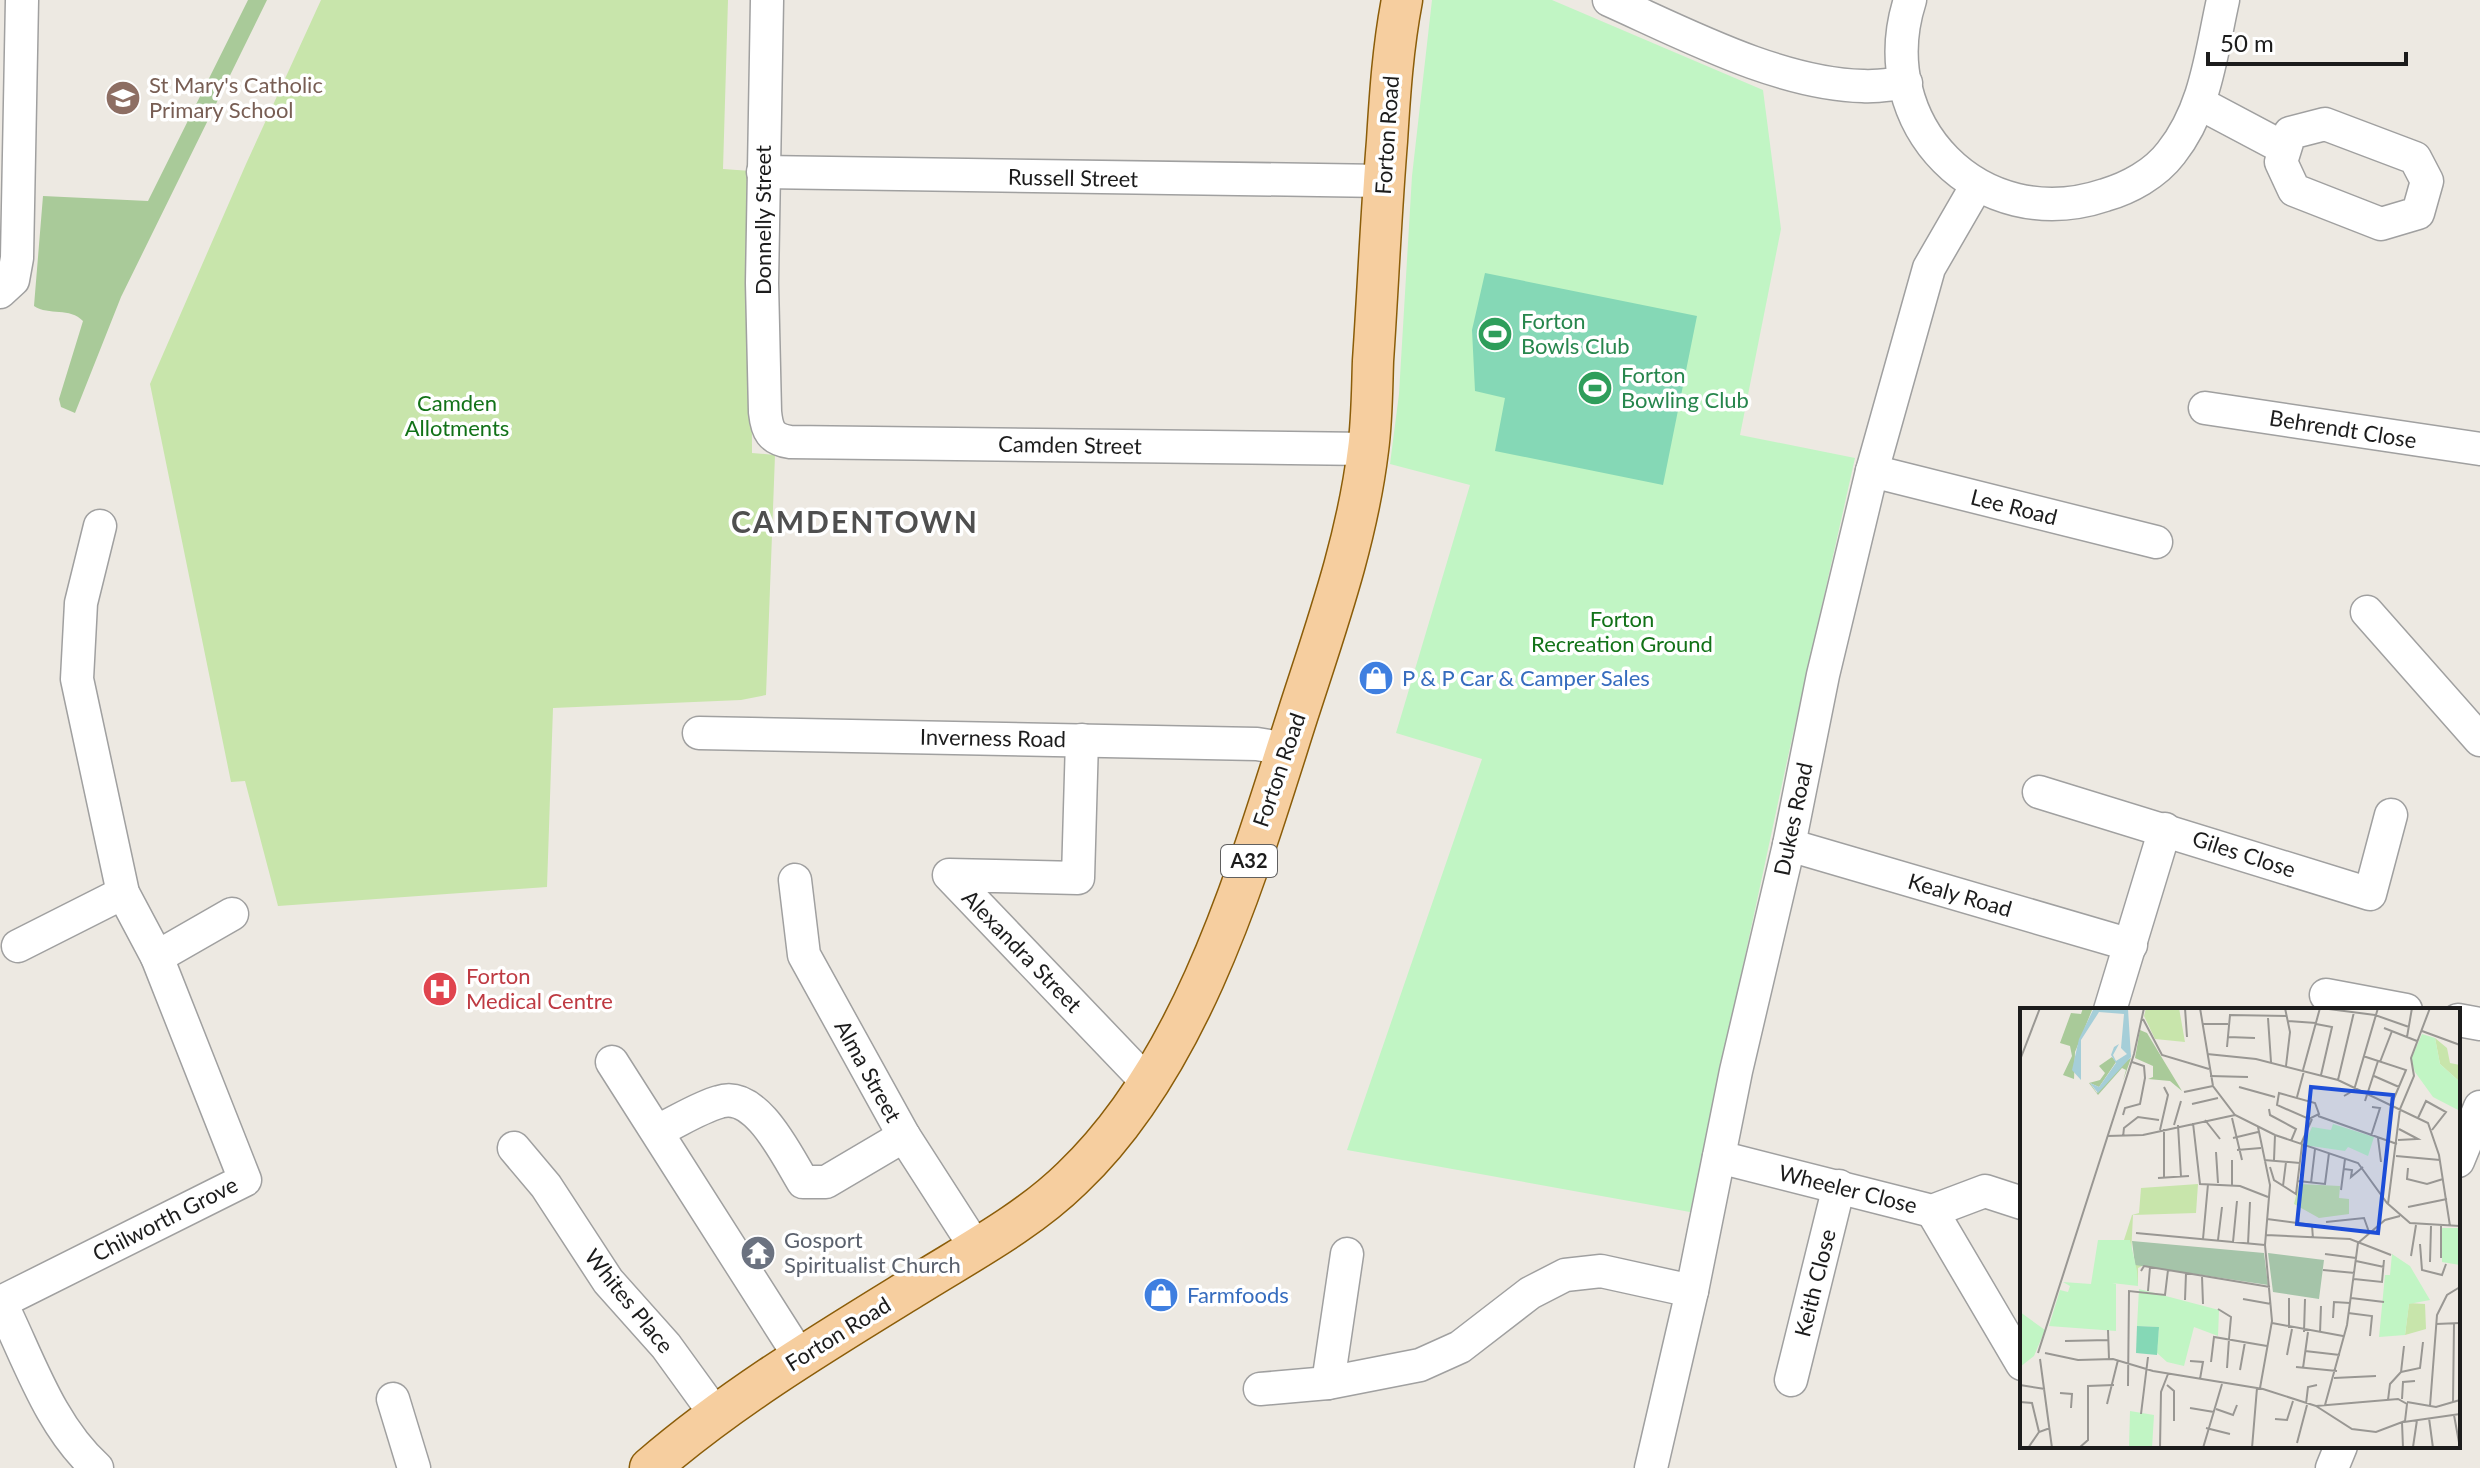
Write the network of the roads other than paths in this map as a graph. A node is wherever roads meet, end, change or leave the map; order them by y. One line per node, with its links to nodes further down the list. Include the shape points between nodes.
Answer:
1 (22, 0): 13 (street, via 17,258 13,280)
2 (767, 0): 10 (street, Donnelly Street)
3 (1402, 0): 11 (main road, Forton Road / A32)
4 (1609, 0): 7 (street, via 1741,59 1863,87)
5 (1910, 0): 7 (street, via 1901,27)
6 (2223, 0): 8 (street)
7 (1906, 83): 12 (street, via 1914,116 1928,141)
8 (2201, 104): 9 (street); 12 (street, via 2170,155 2130,187 2087,202 2044,204 2009,199)
9 (2284, 148)
10 (763, 172): 11 (street, Russell Street); 15 (street, Donnelly Street, via 765,412)
11 (1384, 181): 16 (main road, Forton Road / A32)
12 (1977, 185): 18 (street, Dukes Road, via 1929,268)
13 (0, 292)
14 (2205, 408): 17 (street, Behrendt Close)
15 (773, 437): 16 (street, Camden Street, via 790,442)
16 (1368, 449): 25 (main road, Forton Road / A32, via 1347,560)
17 (2480, 449)
18 (1872, 471): 20 (street, Lee Road); 29 (street, Dukes Road)
19 (100, 526): 31 (street, Chilworth Grove, via 81,603 77,679)
20 (2156, 542)
21 (2367, 612): 24 (street)
22 (699, 733): 23 (street, Inverness Road)
23 (1082, 740): 25 (street, Inverness Road); 42 (street, Alexandra Street, via 1078,878 949,875)
24 (2480, 740)
25 (1287, 749): 42 (main road, Forton Road / A32, via 1219,946)
26 (2039, 792): 28 (street, Giles Close)
27 (2391, 815): 28 (street, Giles Close, via 2370,894)
28 (2165, 829): 33 (street)
29 (1789, 845): 33 (street, Kealy Road); 48 (street, Dukes Road)
30 (795, 880): 45 (street, Alma Street, via 804,955)
31 (123, 893): 34 (street); 35 (street, Chilworth Grove)
32 (232, 914): 35 (street)
33 (2131, 945): 37 (street)
34 (18, 946)
35 (157, 957): 55 (street, Chilworth Grove, via 245,1180)
36 (2326, 995): 38 (street)
37 (2111, 1008)
38 (2395, 1008)
39 (2460, 1020): 40 (street)
40 (2480, 1024)
41 (612, 1062): 44 (street)
42 (1148, 1083): 52 (main road, Forton Road / A32, via 1069,1182)
43 (2480, 1107): 47 (street)
44 (657, 1131): 45 (street, via 722,1100 742,1103 760,1114 803,1182 826,1182); 56 (street)
45 (904, 1136): 52 (street, Alma Street)
46 (514, 1148): 62 (street, Whites Place, via 546,1186 608,1281 666,1346)
47 (2460, 1156)
48 (1719, 1157): 49 (street, Wheeler Close); 54 (street, Dukes Road)
49 (1839, 1186): 51 (street, Wheeler Close); 58 (street, Keith Close)
50 (2020, 1202): 51 (street, Wheeler Close, via 1985,1191)
51 (1932, 1211): 57 (street)
52 (976, 1248): 56 (main road, Forton Road / A32)
53 (1347, 1254): 59 (street)
54 (1692, 1291): 59 (street, via 1601,1271 1565,1275 1530,1293 1460,1347 1420,1365); 67 (street, Dukes Road)
55 (0, 1302): 64 (street, via 55,1415)
56 (800, 1357): 62 (main road, Forton Road / A32)
57 (2020, 1361)
58 (1791, 1380)
59 (1328, 1383): 60 (street)
60 (1260, 1389)
61 (393, 1399): 65 (street)
62 (716, 1415): 66 (main road, Forton Road / A32)
63 (2340, 1448): 68 (street)
64 (97, 1468)
65 (414, 1468)
66 (650, 1468)
67 (1651, 1468)
68 (2332, 1468)

